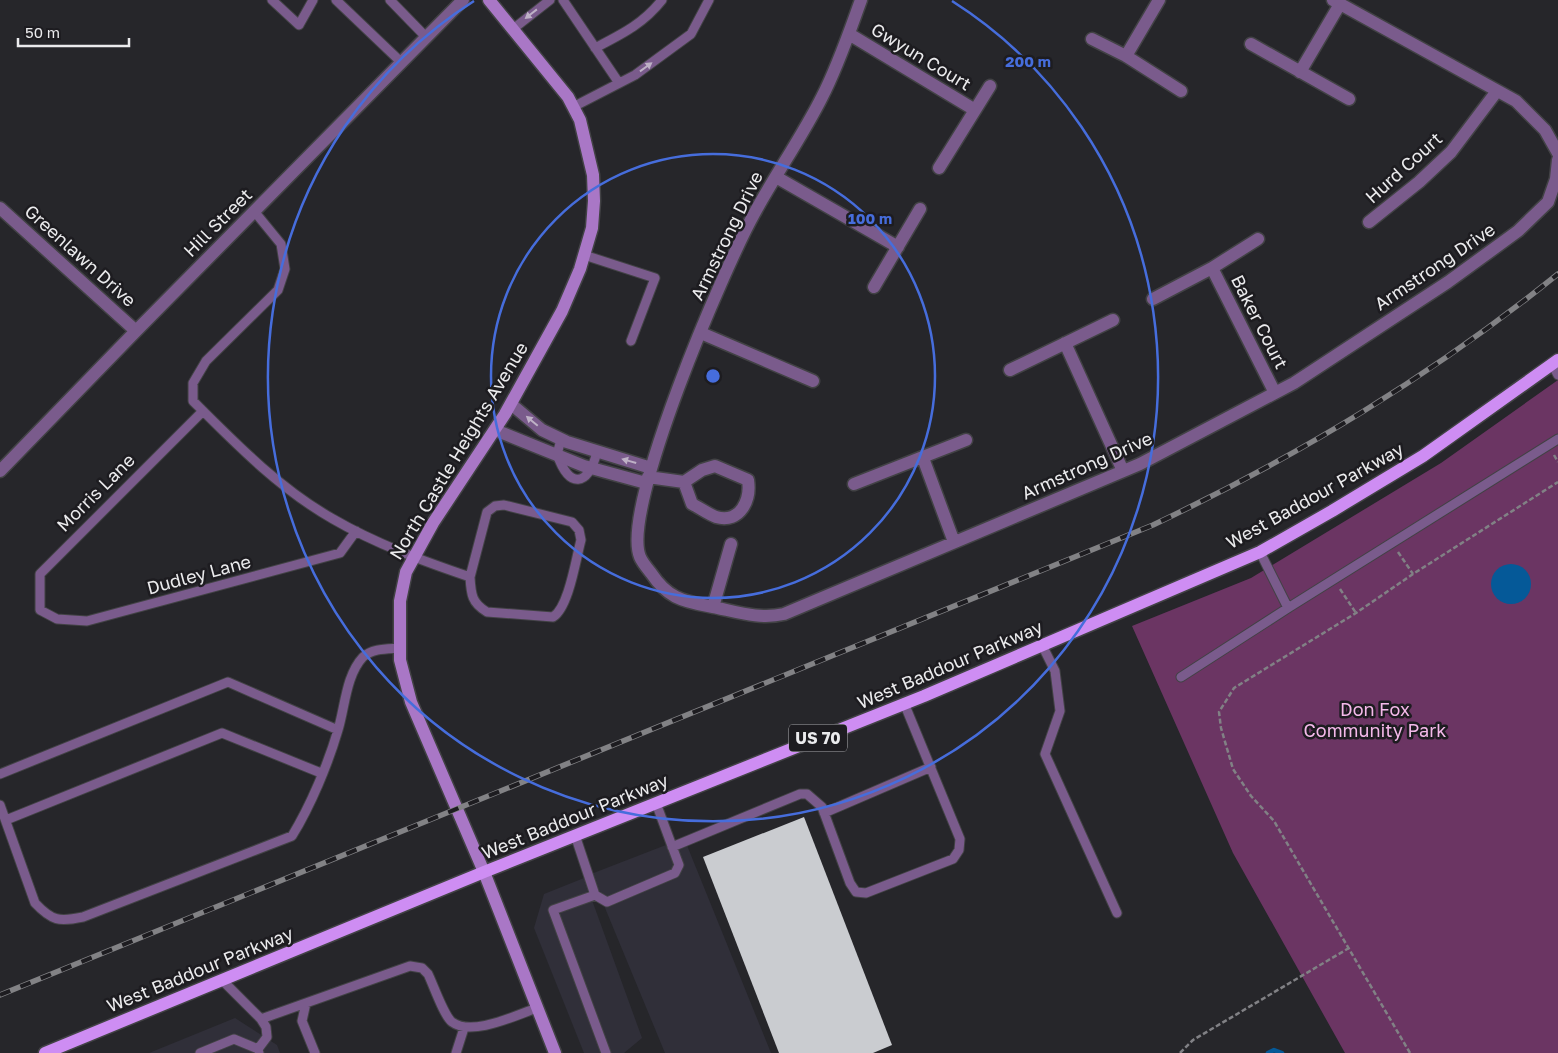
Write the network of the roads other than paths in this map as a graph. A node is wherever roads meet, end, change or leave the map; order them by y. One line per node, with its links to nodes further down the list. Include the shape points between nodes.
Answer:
1 (272, 0): 2 (lane, via 299,25)
2 (313, 0)
3 (336, 0): 21 (lane)
4 (390, 0): 16 (lane)
5 (462, 0): 16 (street, Hill Street)
6 (489, 0): 14 (street, North Castle Heights Avenue)
7 (550, 0): 14 (lane, one-way to 14)
8 (563, 0): 19 (lane)
9 (662, 0): 19 (lane, via 648,17)
10 (709, 0): 23 (lane, one-way to 10, via 691,34)
11 (861, 0): 15 (street, Armstrong Drive)
12 (1159, 0): 20 (street)
13 (1336, 2): 22 (street); 26 (street)
14 (513, 29): 28 (street, North Castle Heights Avenue)
15 (849, 34): 29 (street, Gwyun Court); 33 (street, Armstrong Drive, via 822,97)
16 (426, 37): 21 (street, Hill Street)
17 (1092, 39): 20 (street)
18 (1251, 44): 22 (street)
19 (595, 48): 23 (lane)
20 (1126, 56): 25 (street)
21 (401, 62): 36 (street, Hill Street)
22 (1300, 72): 27 (street)
23 (619, 83): 28 (lane)
24 (990, 86): 29 (street, Gwyun Court)
25 (1181, 91)
26 (1497, 92): 30 (street, via 1516,101 1534,117); 37 (street, Hurd Court, via 1451,152)
27 (1349, 99)
28 (573, 107): 40 (street, North Castle Heights Avenue, via 588,148 593,175 592,228)
29 (975, 110): 32 (street, Gwyun Court)
30 (1558, 153)
31 (1558, 160): 52 (street, Armstrong Drive, via 1548,202 1518,232 1448,282)
32 (939, 168)
33 (776, 177): 39 (street); 46 (street, Armstrong Drive, via 753,216)
34 (0, 208): 45 (street, Greenlawn Drive)
35 (920, 209): 39 (street)
36 (254, 211): 45 (street, Hill Street); 54 (lane, via 281,244 285,269 278,290 206,361 193,382 193,401)
37 (1369, 222)
38 (1258, 239): 41 (street, Baker Court)
39 (898, 247): 42 (street)
40 (584, 255): 47 (lane, via 655,278); 53 (street, North Castle Heights Avenue, via 562,310)
41 (1212, 268): 43 (street, Baker Court); 52 (street, Baker Court)
42 (874, 287)
43 (1153, 299)
44 (1113, 320): 48 (street)
45 (136, 330): 64 (street, Hill Street)
46 (701, 333): 51 (street); 65 (street, Armstrong Drive, via 677,390)
47 (631, 341)
48 (1065, 343): 50 (street); 63 (street)
49 (1556, 366): 71 (main road, West Baddour Parkway / US 70, via 1423,456)
50 (1010, 370)
51 (812, 381)
52 (1275, 393): 63 (street, Armstrong Drive)
53 (511, 404): 55 (street, North Castle Heights Avenue); 57 (street, one-way to 53, via 542,430)
54 (203, 411): 68 (lane, via 274,478 332,519); 76 (lane, Morris Lane, via 40,574)
55 (495, 430): 60 (street); 72 (street, North Castle Heights Avenue, via 432,523)
56 (1558, 439): 75 (lane)
57 (561, 440): 59 (street); 60 (lane)
58 (966, 440): 61 (street)
59 (597, 452): 62 (lane); 65 (street, one-way to 59)
60 (557, 454): 62 (street)
61 (923, 458): 67 (street); 69 (street)
62 (593, 468): 65 (street)
63 (1123, 471): 69 (street, Armstrong Drive)
64 (0, 472)
65 (648, 476): 66 (street); 74 (street, Armstrong Drive, via 639,520 639,556 661,588 681,601)
66 (684, 482): 66 (street, via 715,466 748,480 750,490 743,510 730,517 717,517 692,504)
67 (854, 484)
68 (356, 531): 72 (lane); 76 (lane, Dudley Lane, via 340,553 87,621 57,619)
69 (954, 542): 74 (street, Armstrong Drive, via 784,614 767,618)
70 (731, 544): 74 (street)
71 (1260, 552): 75 (lane); 77 (main road, West Baddour Parkway / US 70)
72 (414, 557): 73 (lane); 78 (street, North Castle Heights Avenue, via 406,572 400,601)
73 (470, 578): 73 (lane, via 471,598 487,612 553,617 559,613 564,601 581,540 579,530 572,522 504,505 495,506 486,512)
74 (713, 607)
75 (1288, 608): 79 (lane)
76 (40, 610)
77 (1042, 645): 80 (main road, West Baddour Parkway / US 70); 93 (lane, via 1055,671 1060,711 1045,754)
78 (400, 648): 81 (lane, via 375,650 363,658 350,680); 91 (street, North Castle Heights Avenue, via 411,702)
79 (1181, 678)
80 (904, 704): 82 (lane); 85 (main road, West Baddour Parkway / US 70)
81 (338, 730): 83 (lane); 84 (lane, via 228,682)
82 (930, 767): 87 (lane); 87 (lane, via 960,839 959,850 953,859 866,893 856,892)
83 (321, 773): 88 (lane, via 222,733); 88 (lane, via 292,836 83,917 63,921 47,915 35,903)
84 (0, 774)
85 (656, 803): 89 (main road, West Baddour Parkway / US 70); 90 (lane)
86 (0, 805): 88 (lane)
87 (824, 813): 90 (lane, via 815,800 807,794 800,794)
88 (6, 820)
89 (574, 836): 91 (main road, West Baddour Parkway / US 70); 92 (lane)
90 (672, 847): 92 (lane, via 679,865 668,878 607,902)
91 (484, 872): 94 (main road, West Baddour Parkway / US 70); 96 (street, North Castle Heights Avenue)
92 (595, 895): 105 (lane, via 553,910)
93 (1117, 913)
94 (222, 980): 97 (lane); 100 (main road, West Baddour Parkway / US 70)
95 (306, 1003): 97 (lane); 98 (lane, via 410,966 422,968 428,974 451,1022); 102 (lane, via 302,1021)
96 (537, 1008): 98 (lane, via 476,1028); 104 (street, North Castle Heights Avenue)
97 (261, 1019): 99 (lane, via 268,1037)
98 (464, 1028): 103 (lane)
99 (258, 1051): 101 (lane, via 234,1039)
100 (45, 1053)
101 (200, 1053)
102 (315, 1053)
103 (456, 1053)
104 (555, 1053)
105 (606, 1053)

